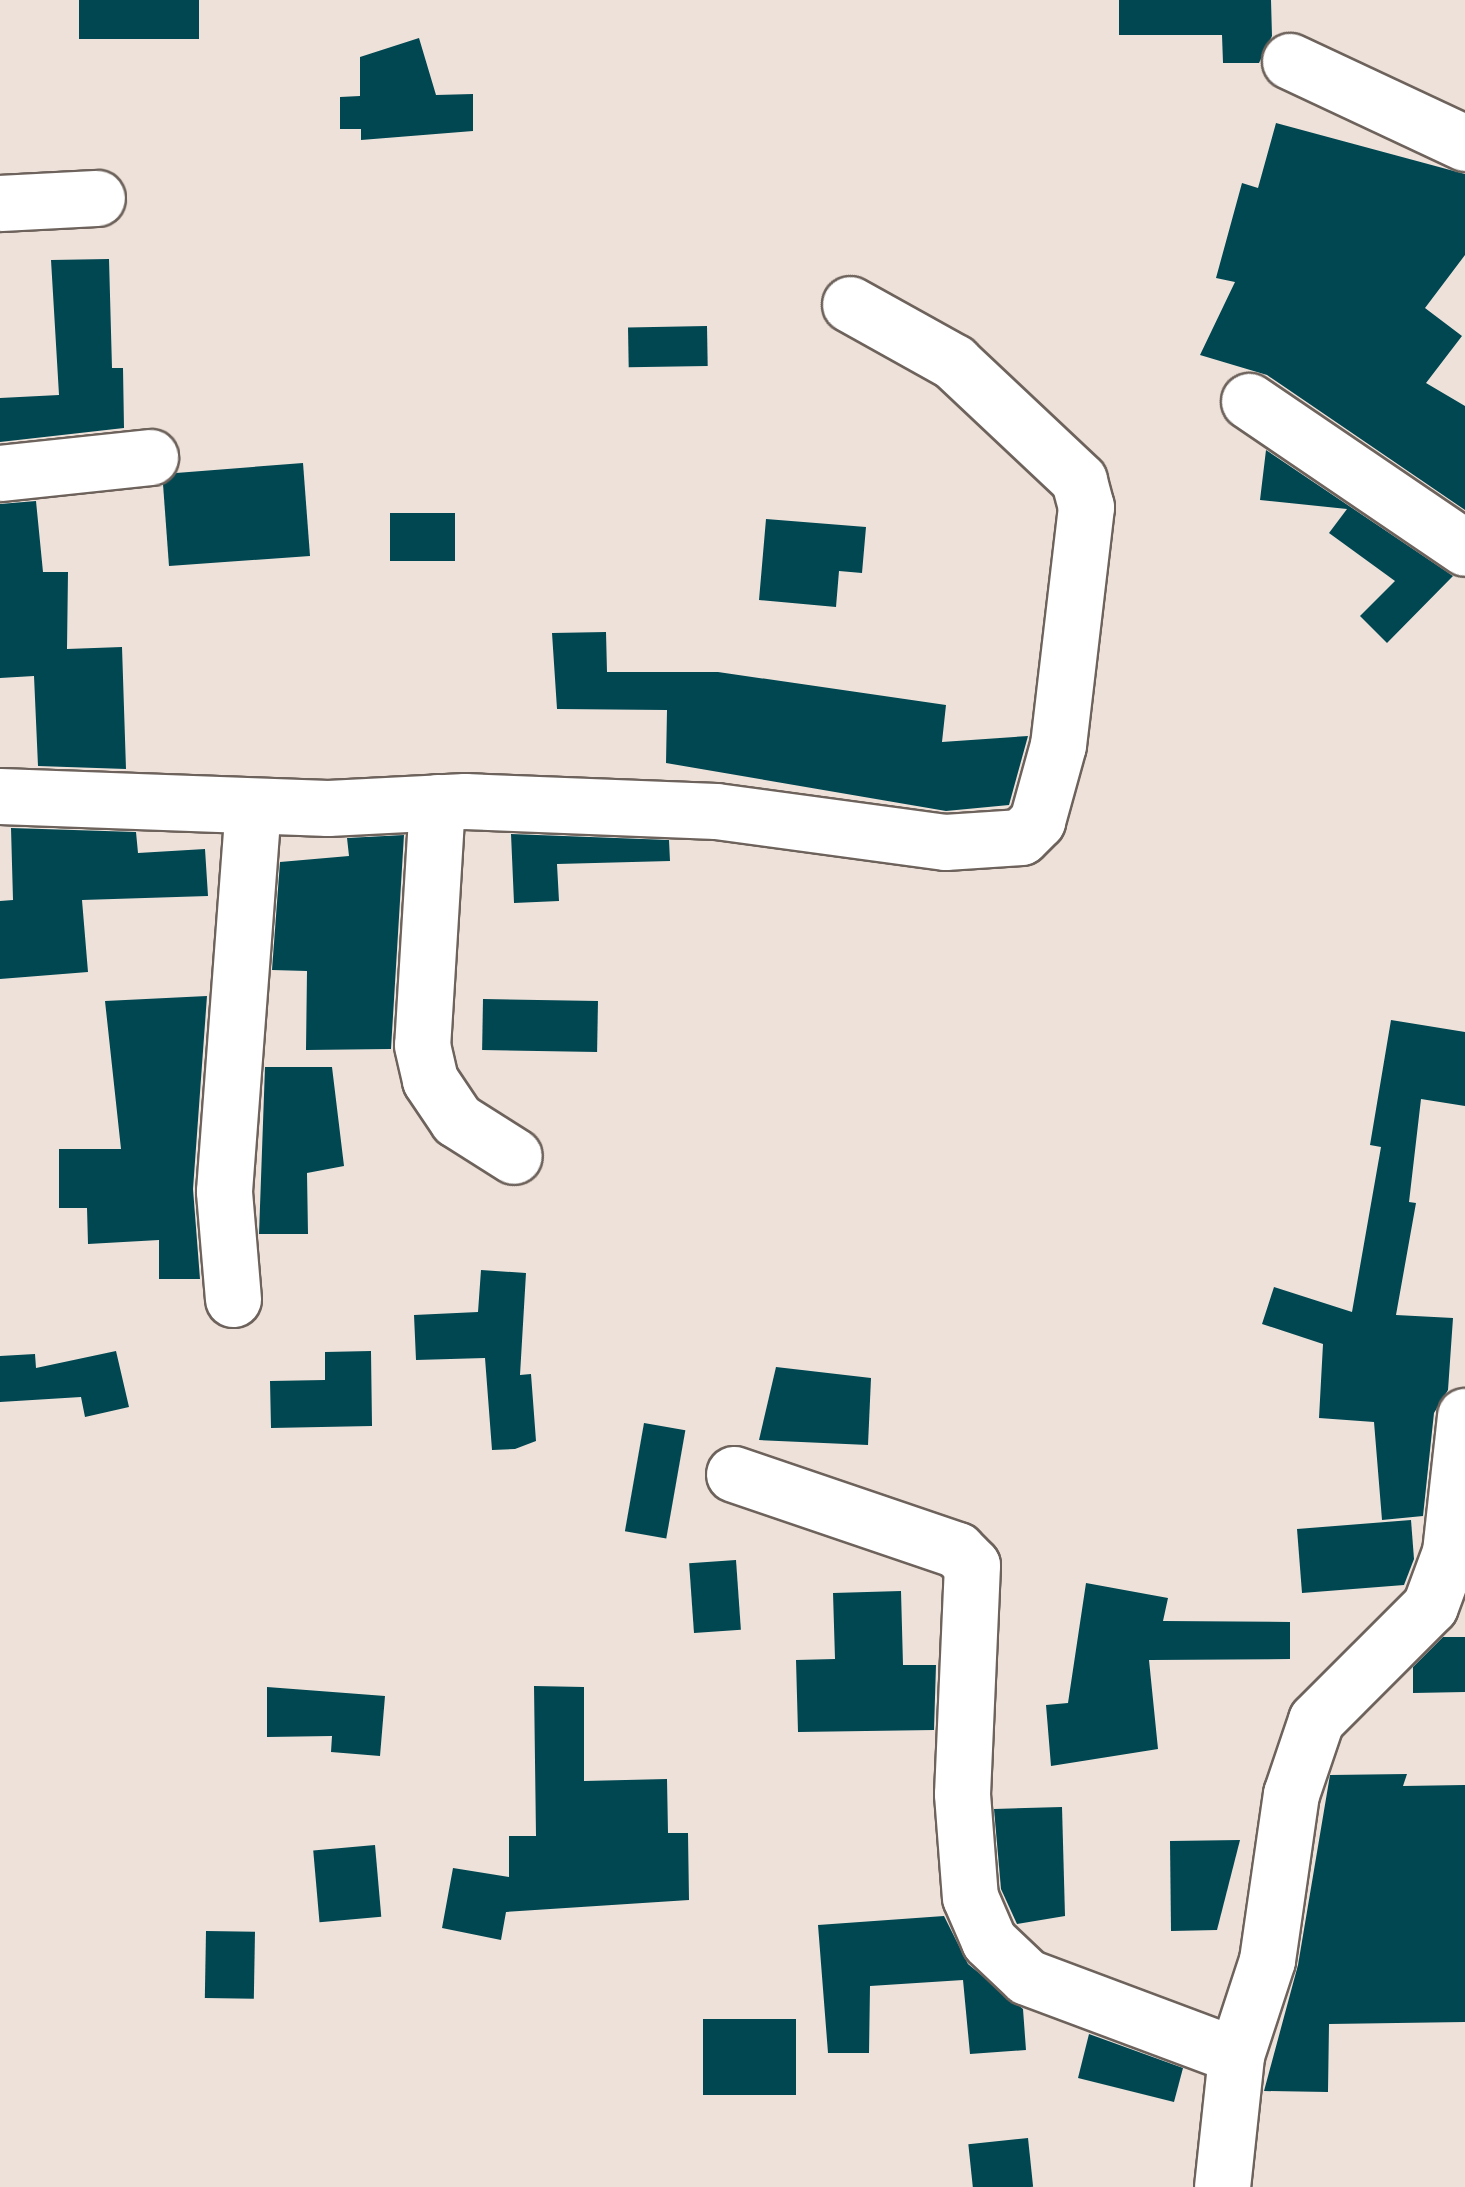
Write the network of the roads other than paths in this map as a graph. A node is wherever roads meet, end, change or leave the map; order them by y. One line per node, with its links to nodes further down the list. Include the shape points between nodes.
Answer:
1 (1290, 61): 2 (street)
2 (1465, 142)
3 (97, 198): 4 (street)
4 (0, 203)
5 (850, 304): 11 (street, via 954,362 1078,480 1086,507 1060,727 1037,820 1021,837 989,844 716,811)
6 (1249, 401): 9 (street)
7 (150, 456): 8 (street)
8 (0, 473)
9 (1465, 548)
10 (0, 796): 12 (street)
11 (437, 802): 12 (street); 13 (street, via 422,1045 430,1080 457,1120)
12 (253, 806): 14 (street, via 224,1192)
13 (514, 1156)
14 (233, 1300)
15 (1465, 1416): 17 (street, via 1450,1552 1430,1606 1353,1673 1316,1720 1291,1794 1267,1960)
16 (734, 1474): 17 (street, via 957,1550 972,1565 962,1794 970,1897 989,1941 1028,1977)
17 (1236, 2055): 18 (street)
18 (1222, 2187)

